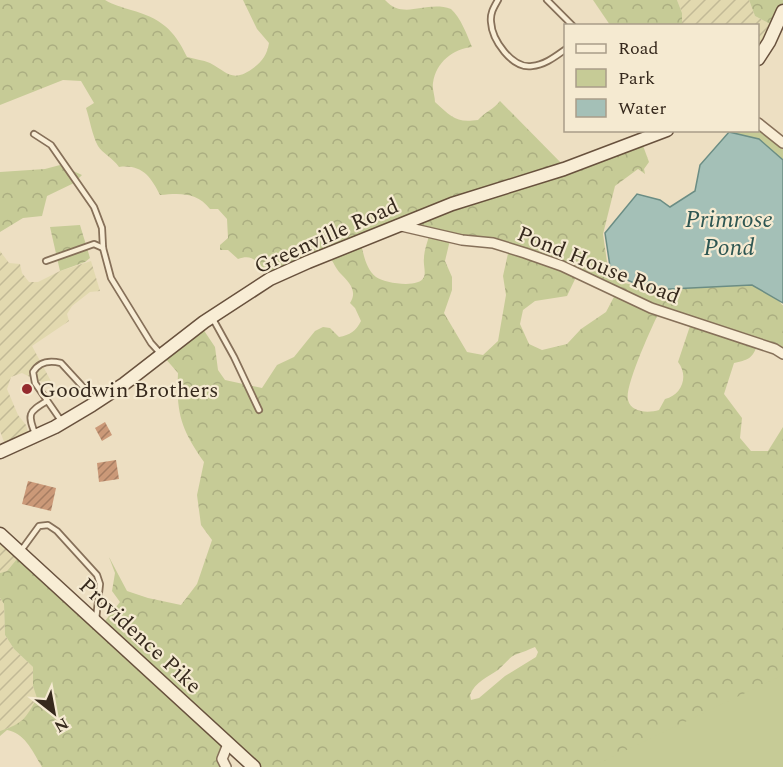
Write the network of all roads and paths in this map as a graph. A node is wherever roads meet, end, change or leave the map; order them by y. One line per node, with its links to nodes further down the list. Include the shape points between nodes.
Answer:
1 (498, 0): 5 (lane, via 490,20 492,32 500,47 521,65 531,67 546,62)
2 (547, 0): 4 (lane)
3 (783, 11): 6 (main road)
4 (571, 24)
5 (564, 50)
6 (759, 57)
7 (759, 124): 10 (street)
8 (662, 132): 11 (main road, Greenville Road)
9 (34, 134): 12 (lane, via 51,145 94,207 102,228)
10 (783, 143)
11 (396, 225): 14 (main road, Greenville Road, via 270,279); 15 (street, Pond House Road, via 525,253 651,308)
12 (103, 248): 13 (lane, via 94,244); 16 (lane, via 111,278)
13 (46, 261)
14 (212, 316): 16 (main road, Greenville Road); 19 (lane)
15 (783, 354)
16 (162, 355): 18 (main road, Greenville Road)
17 (47, 401): 18 (lane, via 34,383 33,372 44,362 55,362 61,363); 20 (lane); 21 (lane, via 30,415)
18 (96, 402): 20 (main road, Greenville Road)
19 (259, 410)
20 (63, 423): 21 (main road, Greenville Road)
21 (36, 436): 22 (main road, Greenville Road)
22 (0, 452)
23 (0, 534): 24 (main road, Providence Pike)
24 (20, 552): 25 (main road, Providence Pike); 25 (lane, via 39,526 48,525 57,531 97,575 100,584)
25 (95, 622): 26 (main road, Providence Pike)
26 (228, 744): 27 (street, via 222,759); 28 (main road, Providence Pike)
27 (226, 767)
28 (254, 767)

